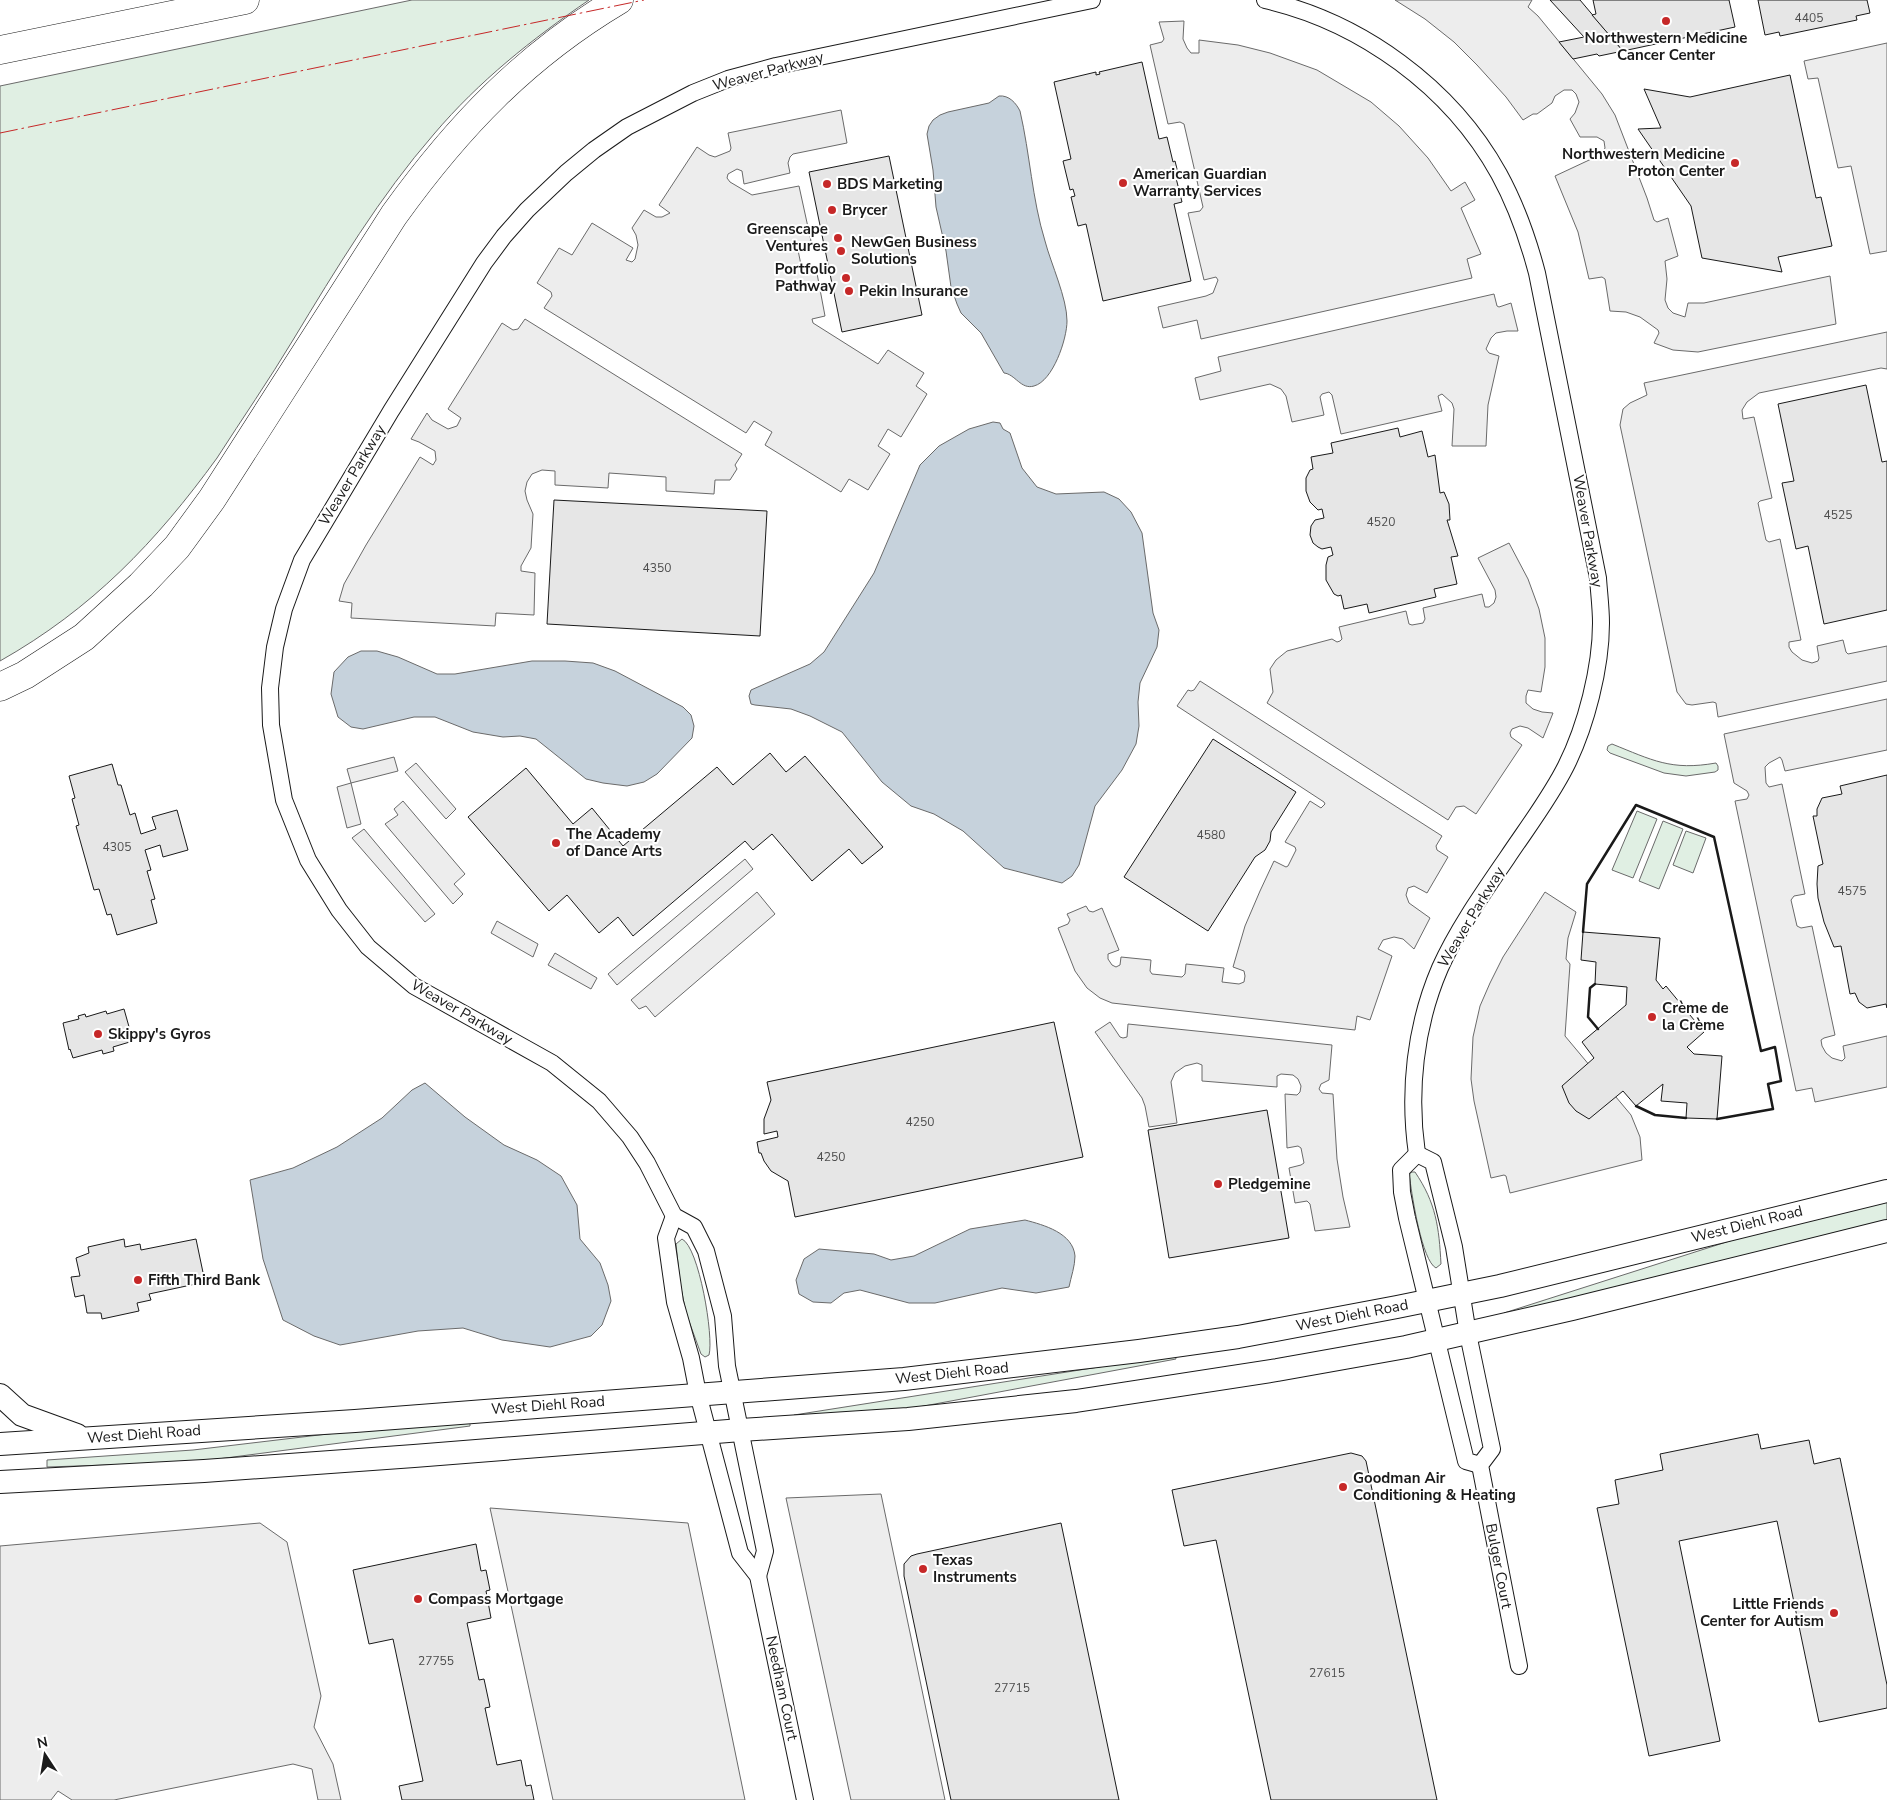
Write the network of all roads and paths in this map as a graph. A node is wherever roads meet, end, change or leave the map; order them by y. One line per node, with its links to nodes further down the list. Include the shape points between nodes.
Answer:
1 (245, 0): 5 (highway)
2 (619, 0): 6 (highway, via 543,51 504,84 425,172 394,215 212,499 177,547 84,637)
3 (1092, 0): 9 (street, Weaver Parkway, via 785,64 728,79 660,109 594,150 527,210 484,263 316,535 302,560 284,609 270,688 275,759 296,834 323,887 368,946 414,986 552,1063 600,1101 638,1150)
4 (1265, 0): 7 (street, Weaver Parkway, via 1342,27 1398,60 1449,107 1480,144 1499,174 1520,218 1535,265 1598,578 1600,651 1590,700 1576,742 1552,789 1464,924 1440,968 1430,995 1414,1077 1412,1124)
5 (0, 50)
6 (0, 687)
7 (1417, 1154): 11 (street, via 1433,1162 1454,1248); 12 (street, via 1401,1170 1402,1192)
8 (1887, 1191): 11 (street, West Diehl Road)
9 (674, 1216): 15 (street, via 694,1226 706,1251 724,1316); 16 (street, via 666,1238 671,1276)
10 (1887, 1231): 13 (street)
11 (1461, 1293): 12 (street, West Diehl Road); 13 (street)
12 (1428, 1300): 14 (street); 15 (street, West Diehl Road, via 1238,1337 1139,1351 904,1379)
13 (1468, 1334): 14 (street); 22 (street, via 1492,1449)
14 (1438, 1340): 18 (street, via 1277,1370 1076,1401 908,1419); 22 (street, via 1466,1461)
15 (732, 1392): 16 (street, West Diehl Road); 18 (street, Needham Court)
16 (698, 1394): 19 (street, Needham Court); 20 (street, West Diehl Road)
17 (0, 1395): 20 (street, via 22,1415)
18 (741, 1430): 19 (street); 24 (street, Needham Court, via 765,1551)
19 (708, 1433): 23 (street, via 262,1467); 24 (street, Needham Court, via 740,1553)
20 (87, 1438): 21 (street, West Diehl Road)
21 (0, 1443): 23 (street)
22 (1480, 1464): 25 (street, Bulger Court)
23 (3, 1481)
24 (758, 1576): 26 (street, Needham Court)
25 (1519, 1666)
26 (805, 1800)

